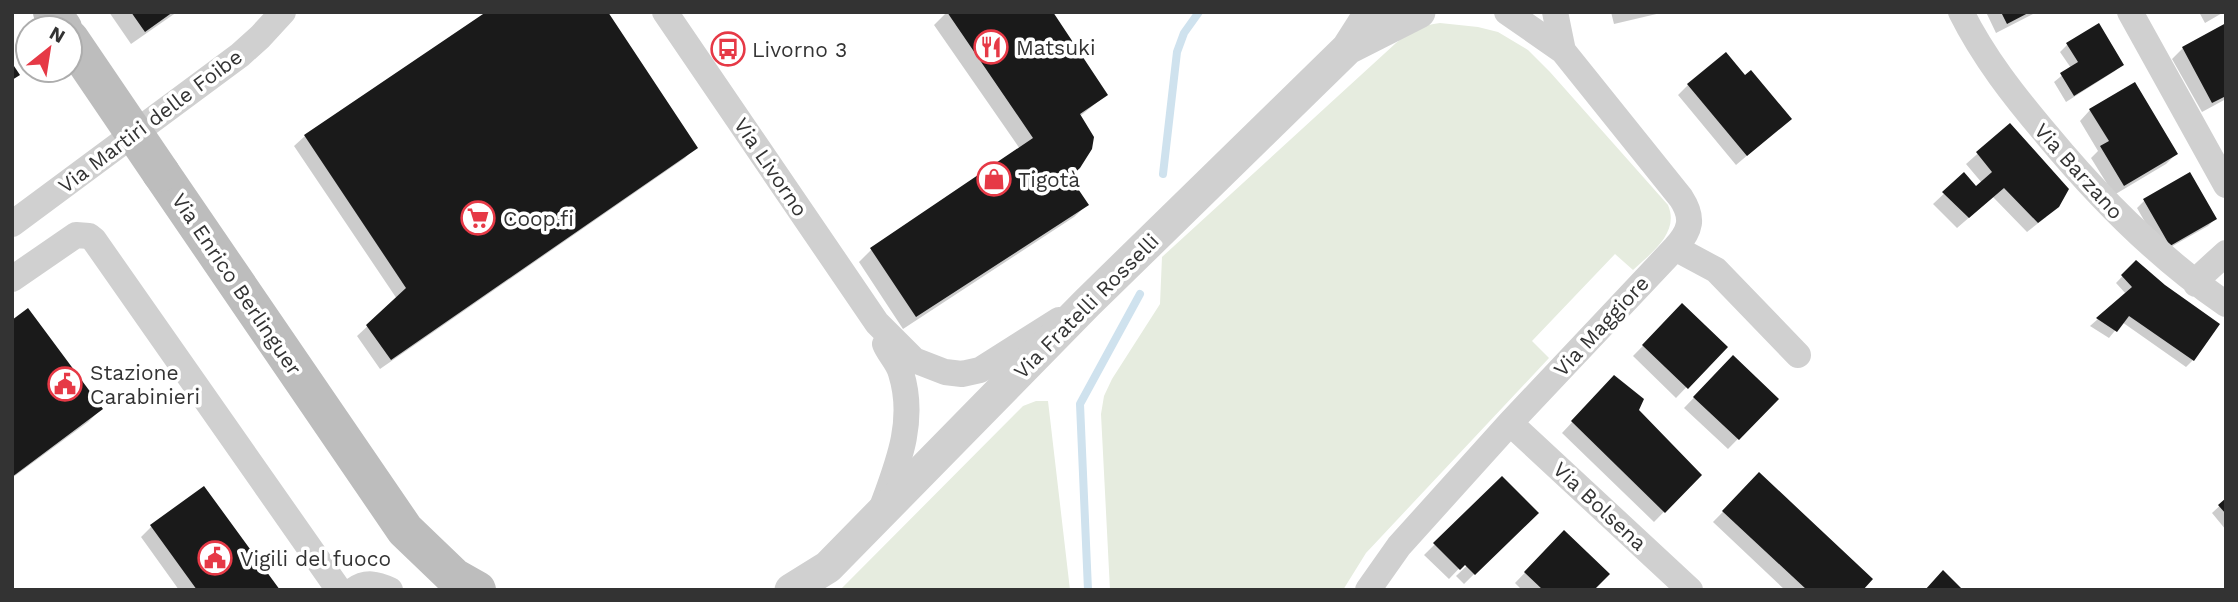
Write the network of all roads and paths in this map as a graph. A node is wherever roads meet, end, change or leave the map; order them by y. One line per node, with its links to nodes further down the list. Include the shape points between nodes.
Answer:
1 (283, 12): 13 (street, Via Martiri delle Foibe, via 240,55)
2 (665, 12): 20 (street, Via Livorno)
3 (1371, 12): 9 (street)
4 (1419, 12): 9 (street)
5 (1507, 12): 10 (street, Via Maggiore)
6 (1555, 12): 10 (street, Via Maggiore)
7 (1961, 12): 17 (street, Via Barzano, via 1998,76 2066,159 2110,208)
8 (2130, 12): 12 (street)
9 (1348, 48): 18 (street, Via Fratelli Rosselli)
10 (1563, 51): 14 (street, Via Maggiore, via 1685,205 1690,228)
11 (84, 60): 24 (main road, Via Enrico Berlinguer, bridge)
12 (2226, 185)
13 (12, 224)
14 (1675, 248): 21 (street, via 1716,270); 22 (street, Via Maggiore)
15 (2226, 253): 17 (street)
16 (12, 279): 26 (street, via 76,235 94,240)
17 (2196, 284): 19 (street, Via Barzano)
18 (1087, 303): 20 (street, Via Livorno, via 980,370 962,374 914,360); 23 (street, Via Fratelli Rosselli)
19 (2226, 304)
20 (877, 323): 23 (street, Via Livorno, via 900,369 908,419 901,456)
21 (1798, 355)
22 (1510, 423): 32 (street, Via Maggiore, via 1399,546); 33 (street, Via Bolsena)
23 (880, 513): 25 (street, Via Fratelli Rosselli)
24 (405, 530): 29 (main road, Via Enrico Berlinguer); 30 (main road, Via Enrico Berlinguer, via 454,577)
25 (822, 578): 31 (street, Via Fratelli Rosselli)
26 (339, 590)
27 (354, 590): 28 (street, via 368,583)
28 (390, 590)
29 (429, 590)
30 (477, 590)
31 (791, 590)
32 (1368, 590)
33 (1689, 590)

